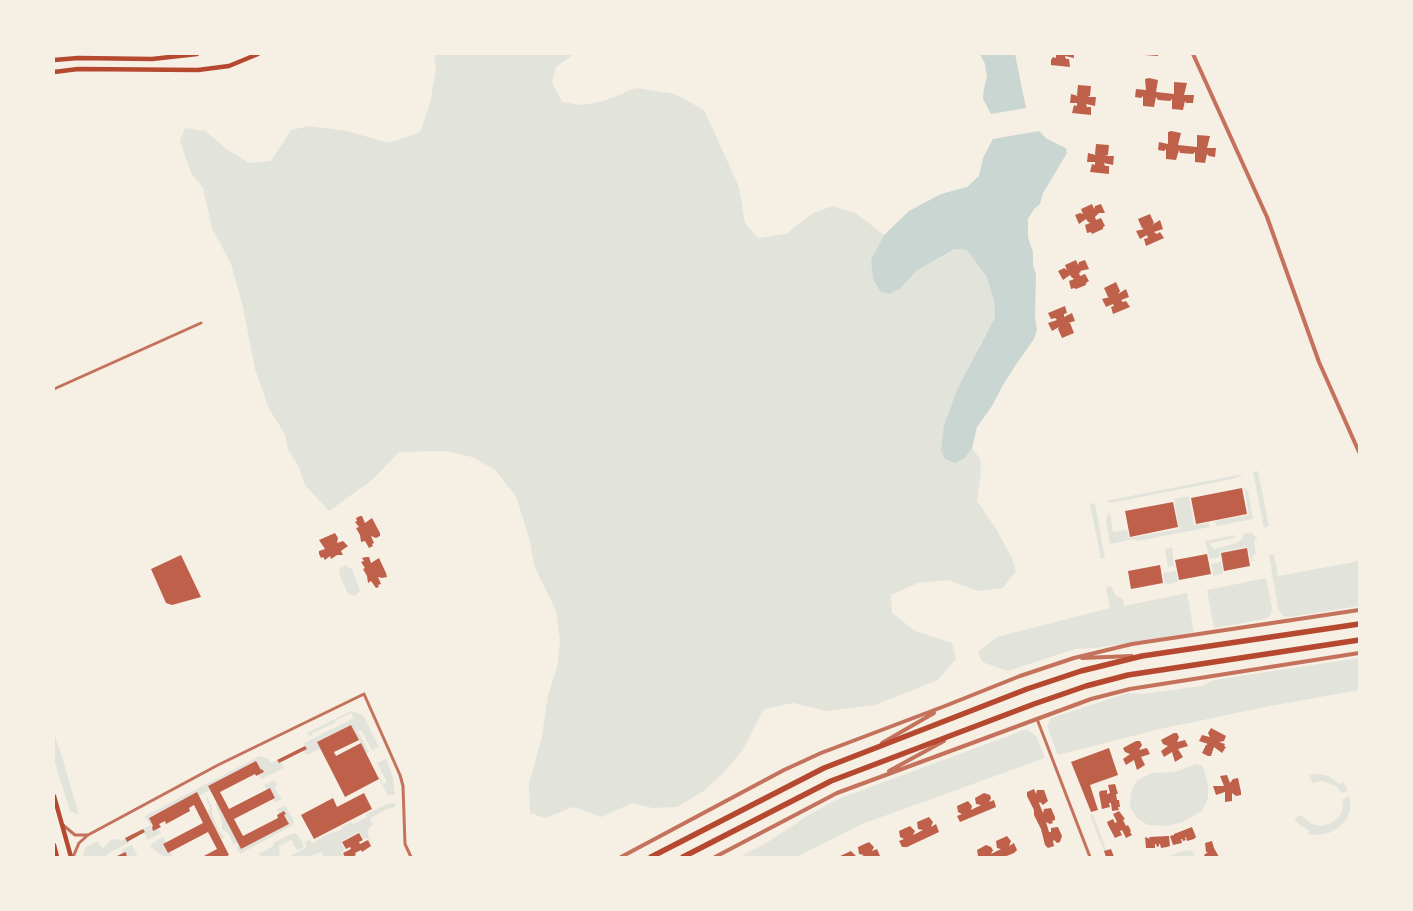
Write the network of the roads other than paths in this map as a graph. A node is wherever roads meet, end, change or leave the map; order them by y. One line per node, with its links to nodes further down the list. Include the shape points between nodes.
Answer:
1 (197, 54): 4 (main road, via 152,59)
2 (258, 54): 5 (main road, via 230,66 198,70 78,69)
3 (1193, 54): 8 (street, via 1267,217 1318,362)
4 (54, 60)
5 (54, 72)
6 (201, 323): 7 (street)
7 (54, 389)
8 (1359, 452)
9 (1359, 610): 14 (street, via 1132,644)
10 (1359, 624): 13 (highway)
11 (1359, 640): 17 (highway, via 1128,675 1034,704)
12 (1359, 654): 16 (street, via 1130,689)
13 (1142, 656): 14 (street); 18 (highway, via 1027,689)
14 (1074, 658): 15 (street, via 1002,682)
15 (945, 706): 18 (street); 27 (street, via 784,770)
16 (1037, 718): 19 (street); 31 (street)
17 (953, 736): 19 (street); 29 (highway, via 831,781)
18 (866, 753): 28 (highway, via 824,768)
19 (878, 777): 30 (street, via 837,793)
20 (54, 796): 21 (main road)
21 (62, 824): 22 (street, via 75,835); 25 (main road)
22 (88, 835): 25 (street, via 79,843); 26 (street, via 218,765 364,694 400,775 405,844)
23 (54, 845): 24 (main road)
24 (57, 857)
25 (72, 857)
26 (411, 857)
27 (621, 857)
28 (651, 857)
29 (683, 857)
30 (715, 857)
31 (1090, 857)

